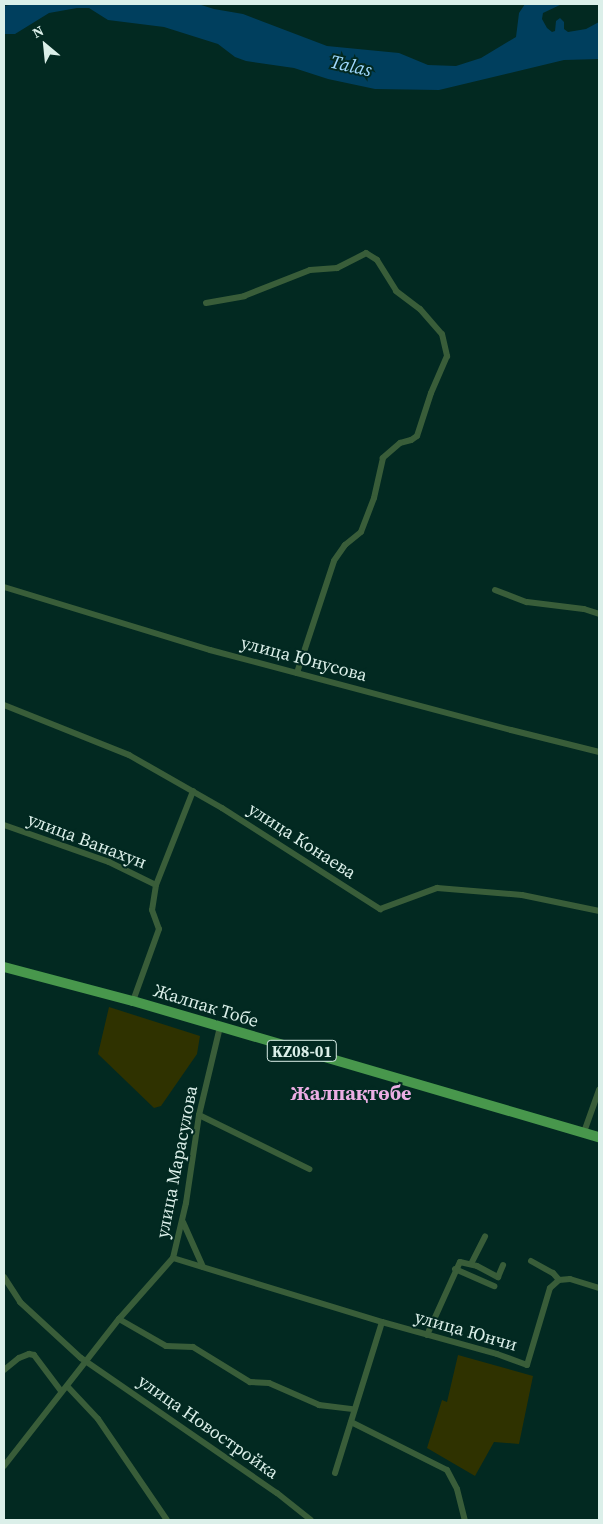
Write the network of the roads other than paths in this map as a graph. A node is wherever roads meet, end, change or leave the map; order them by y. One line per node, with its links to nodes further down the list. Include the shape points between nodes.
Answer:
1 (206, 303): 5 (street, via 244,296 310,270 337,268 366,253 378,260 396,290 420,309 442,334 447,356 417,436 400,443 383,458 374,498 361,532 345,544 334,561)
2 (4, 587): 5 (street, улица Юнусова)
3 (495, 590): 4 (street, via 527,602)
4 (599, 614)
5 (297, 673): 7 (street, улица Юнусова)
6 (4, 704): 8 (street, улица Конаева, via 129,755)
7 (599, 752)
8 (193, 791): 10 (street); 11 (street, улица Конаева, via 380,909 437,888 522,894)
9 (4, 825): 10 (street, улица Ванахун, via 109,862)
10 (156, 885): 13 (street, улица Ванахун, via 152,910 159,928)
11 (599, 911)
12 (4, 967): 13 (main road, Жалпак Тобе / KZ08-01)
13 (133, 1001): 14 (main road, Жалпак Тобе / KZ08-01)
14 (220, 1027): 16 (street, улица Марасулова); 17 (main road, Жалпак Тобе / KZ08-01)
15 (599, 1090): 17 (street)
16 (199, 1115): 19 (street); 20 (street, улица Марасулова)
17 (584, 1132): 18 (main road, Жалпак Тобе / KZ08-01)
18 (599, 1137)
19 (310, 1169)
20 (182, 1220): 22 (street, улица Марасулова); 26 (street)
21 (484, 1236): 24 (street)
22 (174, 1258): 26 (street, улица Юнчи); 33 (street, улица Марасулова)
23 (531, 1261): 29 (street, via 553,1272)
24 (471, 1264): 25 (street, via 498,1277); 27 (street, via 460,1262)
25 (503, 1265)
26 (202, 1267): 34 (street, улица Юнчи)
27 (455, 1269): 31 (street); 35 (street)
28 (4, 1277): 30 (street)
29 (559, 1280): 32 (street, via 570,1279); 35 (street, улица Юнчи, via 550,1288 527,1365)
30 (6, 1285): 36 (street, via 20,1302)
31 (494, 1286)
32 (599, 1288)
33 (119, 1319): 36 (street, улица Марасулова); 40 (street, via 166,1346 193,1347 250,1382 269,1383 319,1405)
34 (382, 1322): 35 (street, улица Юнчи); 40 (street)
35 (427, 1335)
36 (86, 1361): 38 (street, улица Марасулова); 45 (street, улица Новостройка)
37 (4, 1370): 39 (street, via 19,1358 34,1355)
38 (67, 1386): 39 (street, улица Марасулова); 44 (street, via 98,1419)
39 (61, 1391): 42 (street, улица Марасулова)
40 (353, 1409): 41 (street)
41 (351, 1422): 43 (street); 46 (street, via 447,1470 457,1489)
42 (4, 1466)
43 (335, 1473)
44 (167, 1520)
45 (311, 1520)
46 (465, 1520)

